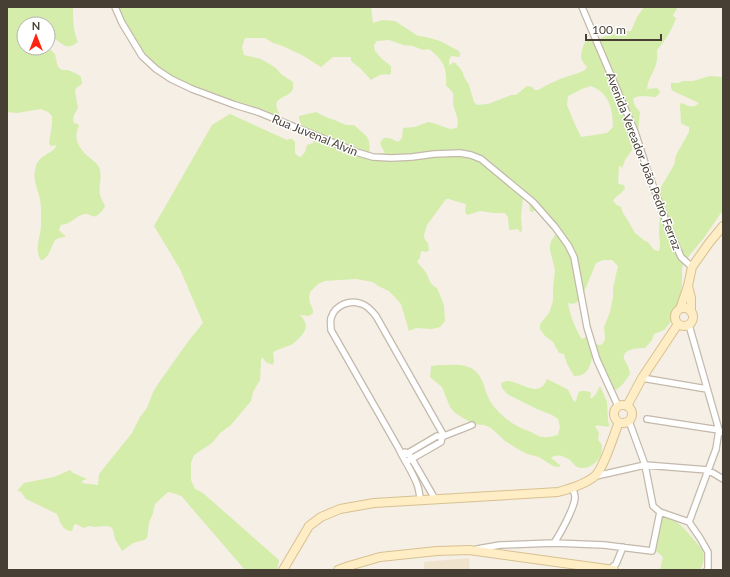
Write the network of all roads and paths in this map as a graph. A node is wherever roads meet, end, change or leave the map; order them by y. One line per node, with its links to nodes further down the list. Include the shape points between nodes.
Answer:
1 (116, 7): 12 (street, Rua Juvenal Alvin, via 122,23 142,56 171,79 192,89 373,157 460,153 481,159 533,202 568,245 574,257 587,327 597,360)
2 (582, 7): 4 (street, Avenida Vereador João Pedro Ferraz, via 635,132 668,227 681,257)
3 (723, 226): 4 (main road, Avenida Vereador João Pedro Ferraz)
4 (692, 267): 5 (main road, Avenida Vereador João Pedro Ferraz)
5 (688, 286): 6 (main road, Avenida Vereador João Pedro Ferraz); 7 (main road, Avenida Vereador João Pedro Ferraz)
6 (680, 309): 7 (main road, via 686,308); 8 (main road, via 675,316)
7 (691, 312): 9 (main road, via 692,320)
8 (678, 324): 9 (main road); 10 (main road)
9 (689, 325): 11 (street)
10 (642, 378): 11 (street); 12 (main road)
11 (708, 389): 17 (street)
12 (623, 406): 14 (main road, via 629,408 632,413); 15 (main road, via 614,411)
13 (647, 419): 17 (street)
14 (629, 421): 15 (main road); 21 (street)
15 (619, 422): 23 (main road)
16 (472, 425): 18 (street)
17 (721, 432): 22 (street)
18 (443, 436): 19 (street, via 437,436); 19 (street, via 370,308 354,302 341,305 333,314 331,330); 20 (street, via 441,442)
19 (405, 457): 20 (street); 27 (street, via 414,476)
20 (412, 459): 26 (street)
21 (645, 465): 22 (street); 23 (street); 28 (street, via 653,506)
22 (708, 470): 24 (street); 29 (street)
23 (596, 476): 25 (main road)
24 (723, 479)
25 (573, 488): 26 (main road, via 558,492); 30 (street, via 574,504)
26 (435, 499): 27 (main road)
27 (420, 500): 35 (main road, via 374,503 340,509 321,517 309,526)
28 (660, 512): 29 (street); 31 (street, via 652,551)
29 (689, 522): 34 (street, via 708,552)
30 (554, 543): 31 (street); 32 (street, via 500,545)
31 (623, 547): 37 (street)
32 (470, 550): 33 (main road, via 380,557); 37 (main road)
33 (350, 568): 36 (main road)
34 (708, 569): 38 (street)
35 (283, 570)
36 (338, 570)
37 (611, 570)
38 (716, 570)

